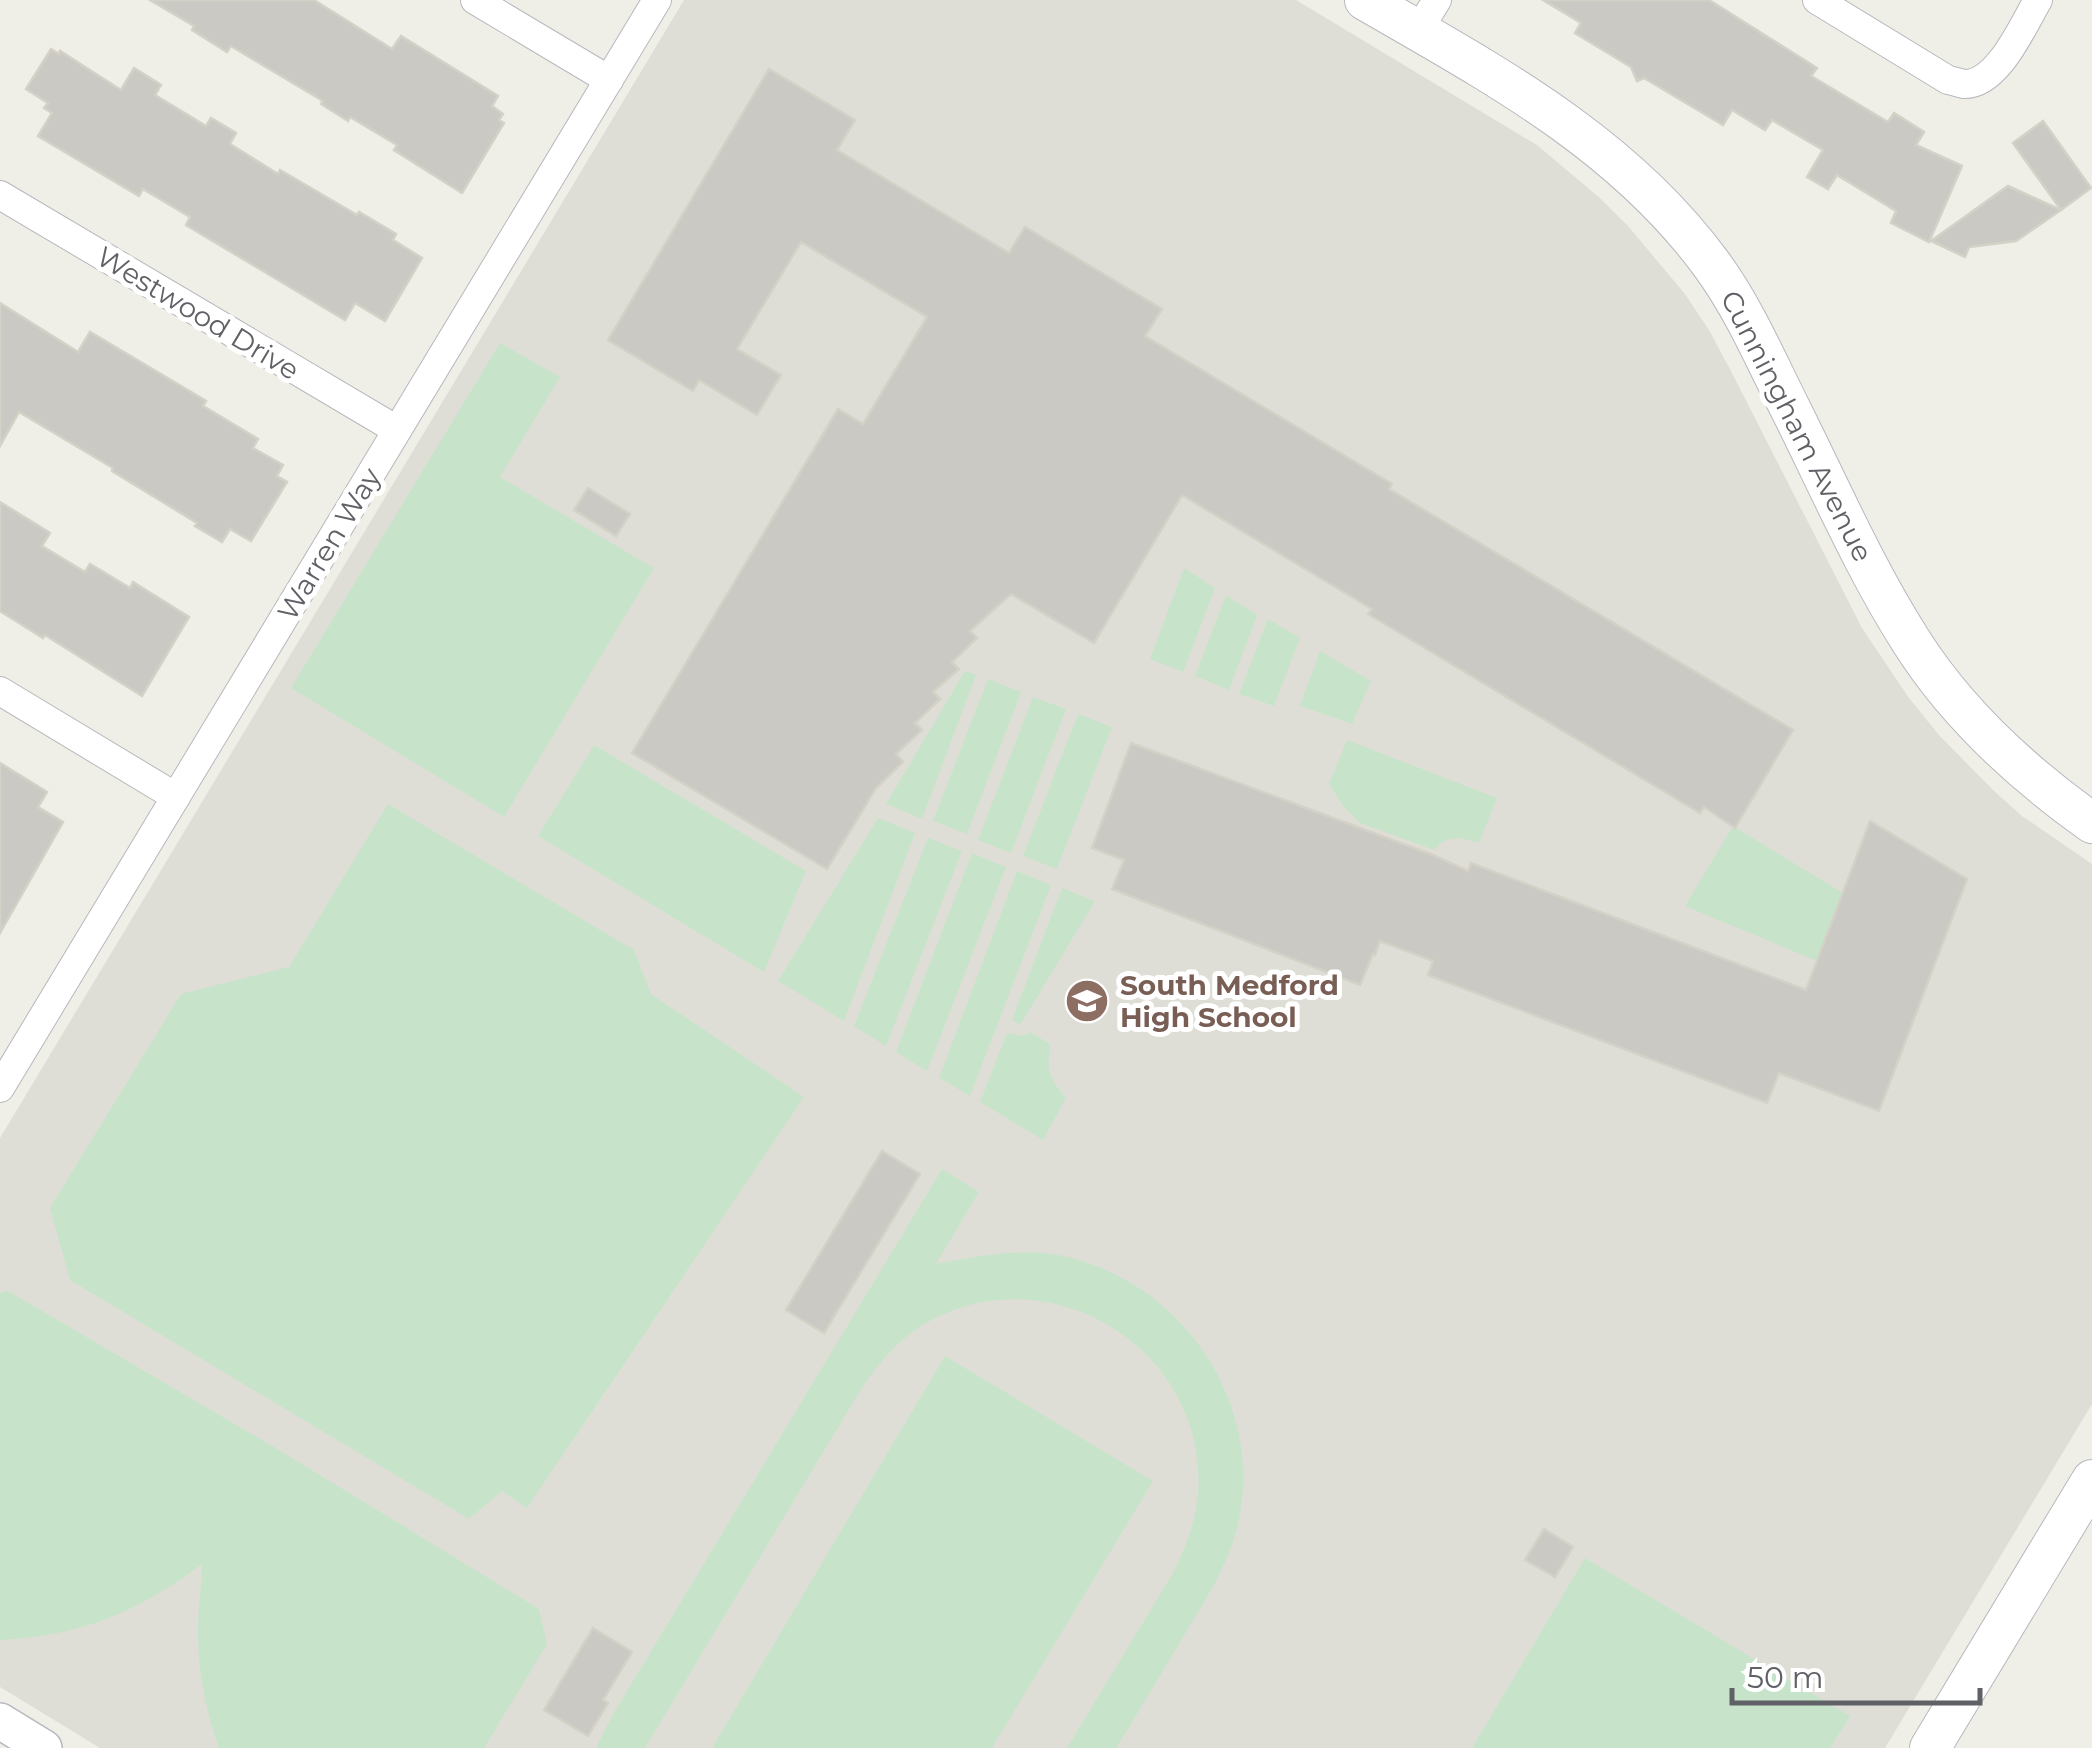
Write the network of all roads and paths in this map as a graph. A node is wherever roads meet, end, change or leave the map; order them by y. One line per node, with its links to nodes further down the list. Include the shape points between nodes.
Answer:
1 (475, 0): 7 (street)
2 (657, 0): 7 (street, Warren Way)
3 (1365, 0): 6 (main road, Cunningham Avenue)
4 (1817, 0): 5 (street, via 1948,80 1966,84 1993,72)
5 (2038, 0)
6 (1427, 15): 12 (main road, Cunningham Avenue, via 1628,172 1712,265 1912,643 1980,729)
7 (608, 80): 9 (street, Warren Way)
8 (0, 196): 9 (street, Westwood Drive)
9 (397, 430): 11 (street, Warren Way)
10 (0, 692): 11 (street)
11 (176, 797): 13 (street, Warren Way)
12 (2092, 822)
13 (0, 1088)
14 (2092, 1480): 17 (main road)
15 (0, 1721): 16 (street)
16 (44, 1748)
17 (1930, 1748)

